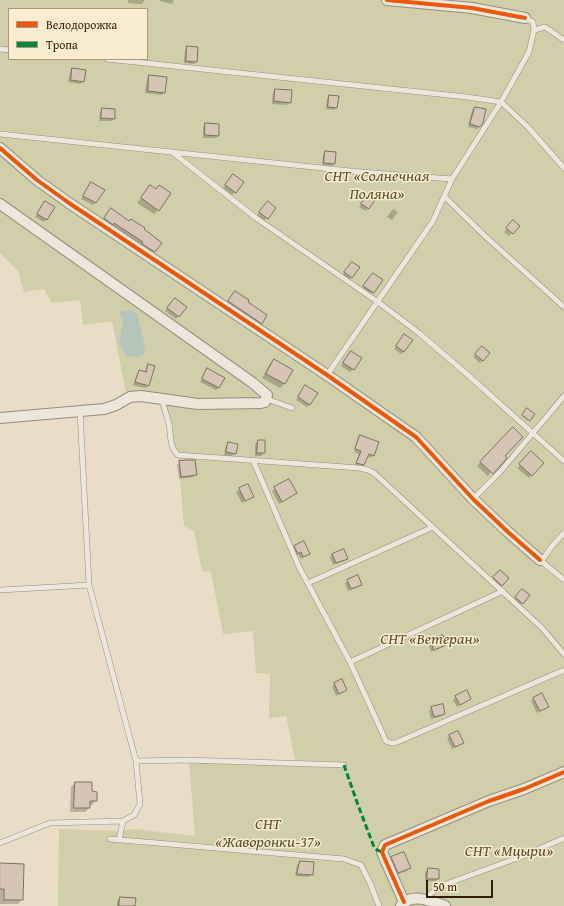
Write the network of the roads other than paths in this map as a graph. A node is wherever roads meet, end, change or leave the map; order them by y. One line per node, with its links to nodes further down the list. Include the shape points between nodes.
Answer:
1 (387, 0): 2 (street, via 472,8)
2 (525, 18): 3 (lane, via 533,22)
3 (534, 30): 4 (lane, via 545,27); 6 (lane, via 529,52)
4 (564, 40)
5 (117, 60): 6 (lane)
6 (501, 102): 10 (lane, via 528,127); 11 (lane)
7 (0, 134): 9 (lane)
8 (0, 148): 16 (street, via 69,203)
9 (172, 152): 11 (lane); 14 (lane, via 256,218)
10 (564, 168)
11 (452, 179): 12 (lane)
12 (445, 197): 14 (lane, via 433,221); 15 (lane)
13 (0, 204): 19 (street, via 253,383 267,395)
14 (378, 302): 16 (lane); 23 (lane, via 464,371)
15 (564, 307)
16 (327, 376): 26 (street, via 416,437)
17 (564, 396): 23 (lane)
18 (162, 400): 19 (street, via 198,404); 21 (street, via 141,396 130,397 104,409); 24 (lane, via 174,452 178,455)
19 (264, 401): 20 (lane)
20 (292, 408)
21 (80, 411): 22 (street); 32 (lane)
22 (0, 418)
23 (532, 433): 25 (lane); 26 (lane, via 500,472)
24 (253, 460): 27 (lane, via 368,470); 31 (lane, via 299,568)
25 (564, 461)
26 (473, 499): 29 (street)
27 (433, 526): 31 (lane); 34 (lane)
28 (564, 533): 29 (lane, via 544,559)
29 (540, 560): 30 (lane)
30 (564, 580)
31 (308, 583): 36 (lane)
32 (88, 585): 33 (lane); 38 (lane)
33 (0, 590)
34 (503, 591): 35 (lane, via 542,628); 36 (lane)
35 (564, 654)
36 (350, 662): 37 (lane, via 382,734 386,741 391,743)
37 (564, 670)
38 (136, 761): 39 (lane); 41 (lane, via 140,804 134,815)
39 (344, 765)
40 (564, 772): 47 (street, via 385,845 382,852)
41 (123, 821): 44 (lane); 45 (lane, via 50,823)
42 (564, 838): 46 (lane, via 438,888)
43 (110, 839): 44 (lane)
44 (119, 840): 48 (lane, via 344,859 361,865)
45 (0, 842)
46 (424, 899): 47 (street, via 411,899); 49 (street)
47 (402, 904)
48 (379, 906)
49 (444, 906)

